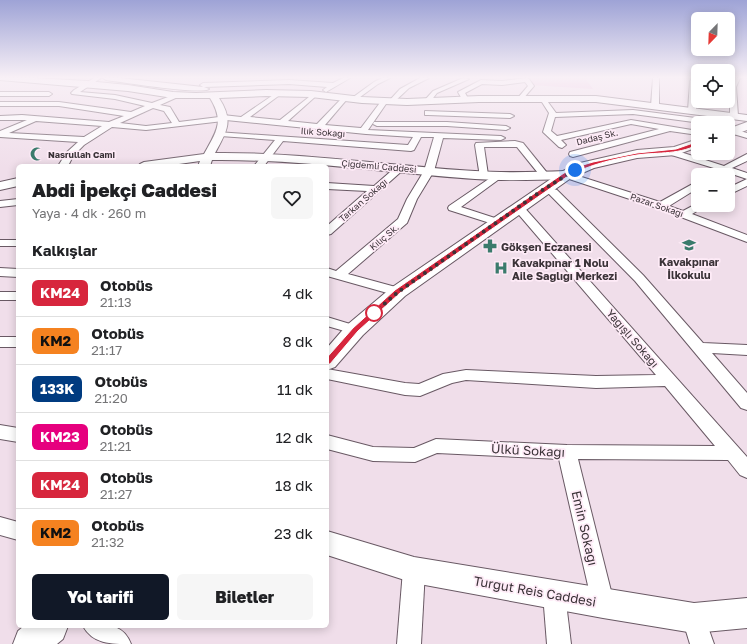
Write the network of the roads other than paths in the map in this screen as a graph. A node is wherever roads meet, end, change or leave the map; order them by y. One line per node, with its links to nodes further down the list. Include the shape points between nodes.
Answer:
1 (9, 108): 20 (street)
2 (53, 108): 23 (street)
3 (86, 108): 18 (street)
4 (148, 108): 18 (street)
5 (163, 108): 30 (street, via 167,109)
6 (220, 108): 24 (street)
7 (258, 108): 26 (street)
8 (300, 108): 28 (street)
9 (339, 108): 31 (street)
10 (382, 108): 35 (street)
11 (489, 108): 17 (street)
12 (514, 108): 33 (street)
13 (549, 108): 19 (street)
14 (670, 108): 16 (street)
15 (734, 108): 21 (street)
16 (692, 111): 21 (street)
17 (428, 113)
18 (133, 115): 29 (street)
19 (553, 115): 27 (street, via 633,112); 42 (street, via 547,132)
20 (22, 116): 22 (street); 23 (street)
21 (734, 116)
22 (0, 118)
23 (40, 118): 29 (street); 38 (street, via 23,123)
24 (223, 118): 26 (street); 30 (street); 37 (street)
25 (735, 118): 34 (street)
26 (243, 119): 28 (street)
27 (691, 119)
28 (281, 123): 31 (street)
29 (111, 125): 30 (street, via 146,128); 43 (street)
30 (177, 125)
31 (319, 127): 35 (street)
32 (672, 127): 36 (street); 42 (street, via 631,122); 47 (street, Dadaş Sk.)
33 (506, 128): 35 (street, via 447,124); 44 (street)
34 (739, 128)
35 (366, 129): 39 (street)
36 (691, 131)
37 (220, 134): 41 (street, Ilık Sokağı); 49 (street)
38 (0, 135): 43 (street)
39 (418, 135): 40 (street); 41 (street, Ilık Sokağı, via 411,148)
40 (439, 136): 44 (street); 59 (street, Kılıç Sk.)
41 (280, 139): 50 (street)
42 (555, 139): 47 (street)
43 (85, 140): 51 (street)
44 (502, 141): 61 (street, via 479,145); 66 (street, via 520,145)
45 (691, 146): 46 (main road)
46 (668, 152): 55 (main road, via 637,154); 57 (street)
47 (573, 154): 55 (street)
48 (747, 157): 58 (street)
49 (205, 161): 50 (street, Çiğdemli Caddesi); 52 (street, Çiğdemli Caddesi)
50 (263, 162): 53 (street, Çiğdemli Caddesi)
51 (64, 164)
52 (168, 164)
53 (309, 164)
54 (329, 165): 56 (street, Çiğdemli Caddesi)
55 (585, 166): 63 (main road)
56 (400, 168): 59 (street, Çiğdemli Caddesi); 72 (street, Tarkan Sokağı)
57 (717, 168)
58 (727, 168)
59 (429, 171): 61 (street, Çiğdemli Caddesi); 85 (street, Kılıç Sk., via 412,199 403,221)
60 (735, 173): 64 (street)
61 (483, 175): 62 (street, Çiğdemli Caddesi)
62 (499, 175): 66 (street, Çiğdemli Caddesi); 79 (street, via 453,208)
63 (566, 175): 66 (main road); 75 (street, Pazar Sokağı)
64 (747, 176)
65 (16, 182): 68 (street)
66 (544, 182): 76 (main road); 92 (street, via 639,278)
67 (747, 182): 71 (street)
68 (0, 186)
69 (329, 186): 72 (street)
70 (691, 188): 75 (street)
71 (735, 188)
72 (375, 189): 80 (street, Tarkan Sokağı)
73 (16, 202): 74 (street)
74 (0, 204)
75 (660, 206): 78 (street, Pazar Sokağı)
76 (518, 207): 79 (main road); 96 (street, Yağışlı Sokağı)
77 (691, 210): 78 (street)
78 (684, 214): 81 (street, Pazar Sokağı)
79 (497, 222): 87 (main road)
80 (329, 230)
81 (747, 238)
82 (0, 243): 83 (street)
83 (16, 243)
84 (10, 273): 86 (street)
85 (333, 273): 87 (street)
86 (0, 282)
87 (398, 292): 91 (main road)
88 (0, 296): 89 (street)
89 (16, 296)
90 (329, 322): 91 (street)
91 (355, 330): 94 (main road)
92 (699, 348): 93 (street); 97 (street)
93 (747, 350)
94 (329, 360)
95 (329, 374): 96 (street, via 420,390 449,378 466,375 596,382)
96 (670, 380): 100 (street, Yağışlı Sokağı)
97 (747, 404)
98 (329, 443): 99 (street, Ülkü Sokağı, via 373,454 414,455 436,446)
99 (567, 452): 100 (street, Ülkü Sokağı); 107 (street, Emin Sokağı)
100 (732, 453): 101 (street, Yağışlı Sokağı)
101 (747, 470)
102 (0, 526): 103 (street)
103 (16, 531)
104 (329, 544): 105 (street, Turgut Reis Caddesi)
105 (414, 570): 106 (street, Turgut Reis Caddesi); 114 (street)
106 (554, 594): 107 (street, Turgut Reis Caddesi); 115 (street)
107 (603, 603): 111 (street, Turgut Reis Caddesi)
108 (747, 613): 111 (street, Turgut Reis Caddesi)
109 (48, 628): 112 (main road)
110 (98, 628): 113 (street)
111 (698, 631)
112 (31, 644)
113 (118, 644)
114 (408, 644)
115 (559, 644)

